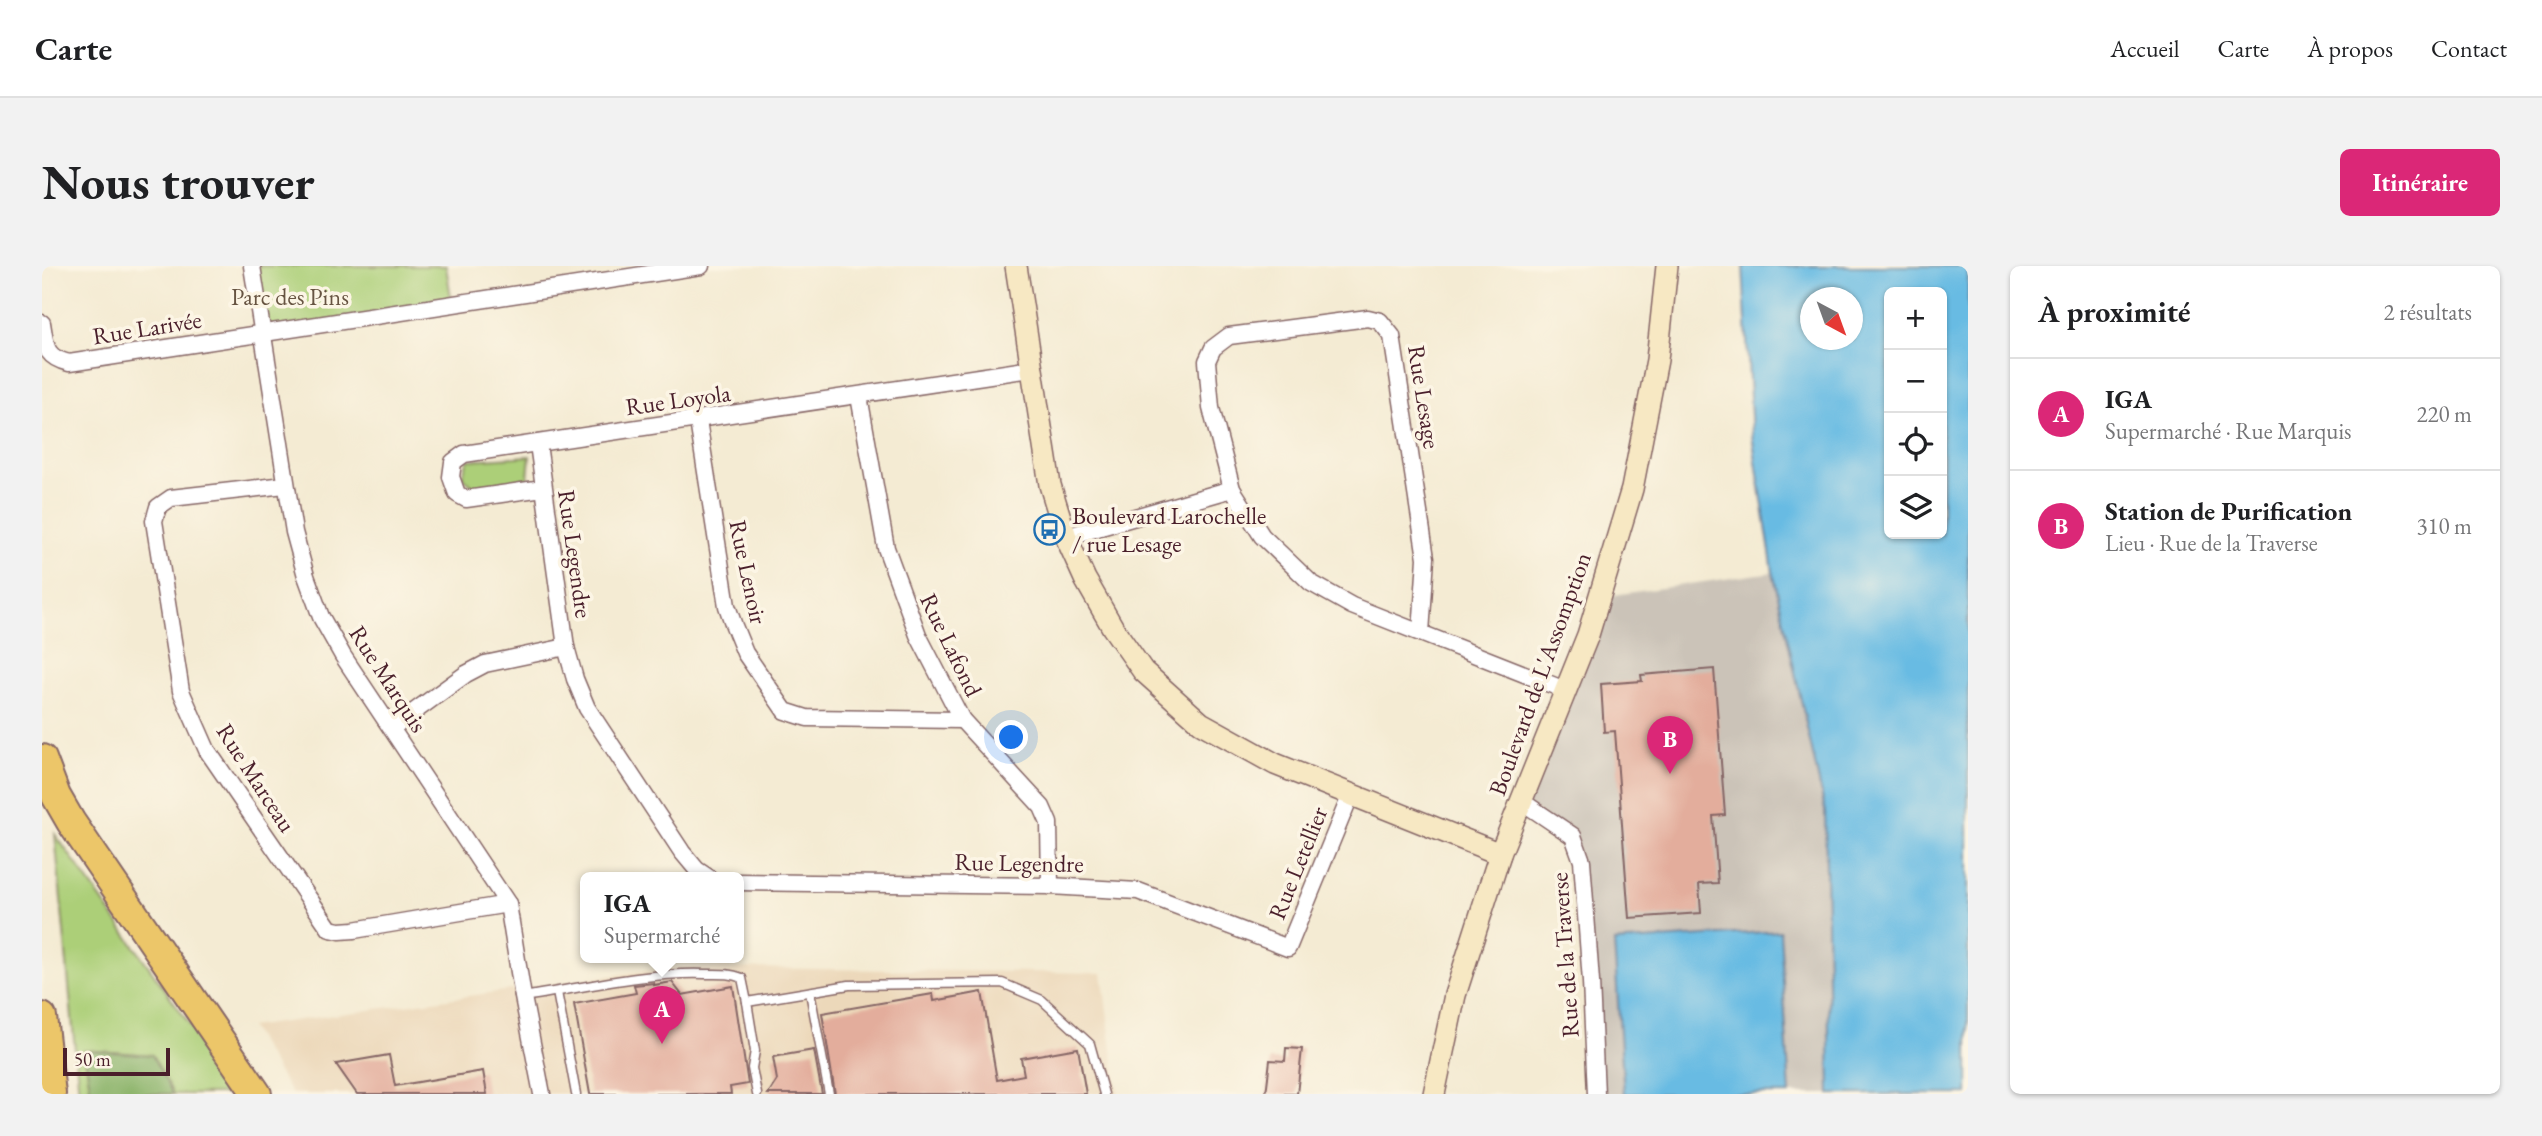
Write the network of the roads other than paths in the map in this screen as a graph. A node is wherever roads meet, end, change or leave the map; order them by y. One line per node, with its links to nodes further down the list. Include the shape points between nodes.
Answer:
1 (251, 266): 6 (street, Rue Marquis)
2 (701, 266): 6 (street, Rue Larivée)
3 (1016, 266): 7 (street)
4 (1667, 266): 17 (street, Boulevard de L'Assomption, via 1657,360 1632,489 1588,635)
5 (42, 323): 6 (street, Rue Larivée, via 47,350 54,359 69,363)
6 (263, 332): 11 (street, Rue Marquis)
7 (1031, 369): 8 (street, Rue Loyola); 14 (street, via 1050,485)
8 (859, 396): 9 (street, Rue Loyola); 18 (street, Rue Lafond, via 886,548 918,635)
9 (698, 421): 10 (street, Rue Loyola); 18 (street, Rue Lenoir, via 730,616 745,653 785,710 807,718)
10 (538, 444): 12 (street, Rue Legendre); 12 (street, Rue Loyola, via 464,454 453,462 451,477 457,494 466,499)
11 (285, 485): 19 (street, Rue Marquis, via 300,554 321,617); 27 (street, Rue Marceau, via 172,498 158,507 155,521 181,691 207,750 330,929 354,930)
12 (543, 488): 16 (street, Rue Legendre)
13 (1232, 489): 14 (street); 15 (street, Rue Lesage, via 1262,536 1311,583 1352,606); 15 (street, Rue Lesage, via 1210,408 1207,361 1213,348 1229,336 1368,317 1380,321 1392,336 1426,558)
14 (1066, 537): 21 (street, via 1085,579 1143,671 1201,723 1275,764)
15 (1422, 633): 17 (street, Rue Lesage)
16 (566, 647): 19 (street, via 485,664); 24 (street, Rue Legendre, via 575,678 602,734)
17 (1565, 690): 22 (street, Boulevard de L'Assomption)
18 (962, 720): 26 (street, Rue Lafond, via 1042,807 1049,823)
19 (393, 727): 27 (street, Rue Marquis)
20 (42, 759): 35 (highway, via 56,796 82,839)
21 (1351, 794): 23 (street); 28 (street, Rue Letellier)
22 (1521, 801): 23 (street, Boulevard de L'Assomption); 42 (street, Rue de la Traverse, via 1573,836 1582,860)
23 (1500, 854): 41 (street, Boulevard de L'Assomption, via 1455,995)
24 (699, 872)
25 (744, 882): 26 (street, Rue Legendre)
26 (1050, 886): 28 (street, Rue Legendre, via 1138,891)
27 (508, 904): 31 (street, Rue Marquis)
28 (1288, 948)
29 (557, 992): 31 (lane); 32 (lane, via 652,976 734,974 742,978); 37 (lane)
30 (810, 992): 32 (lane); 39 (lane); 40 (lane, via 849,985 1002,983 1042,999 1090,1044)
31 (523, 998): 36 (street, Rue Marquis)
32 (747, 1002): 38 (lane)
33 (42, 1017): 34 (highway)
34 (51, 1094)
35 (257, 1094)
36 (542, 1094)
37 (576, 1094)
38 (757, 1094)
39 (830, 1094)
40 (1104, 1094)
41 (1434, 1094)
42 (1596, 1094)

